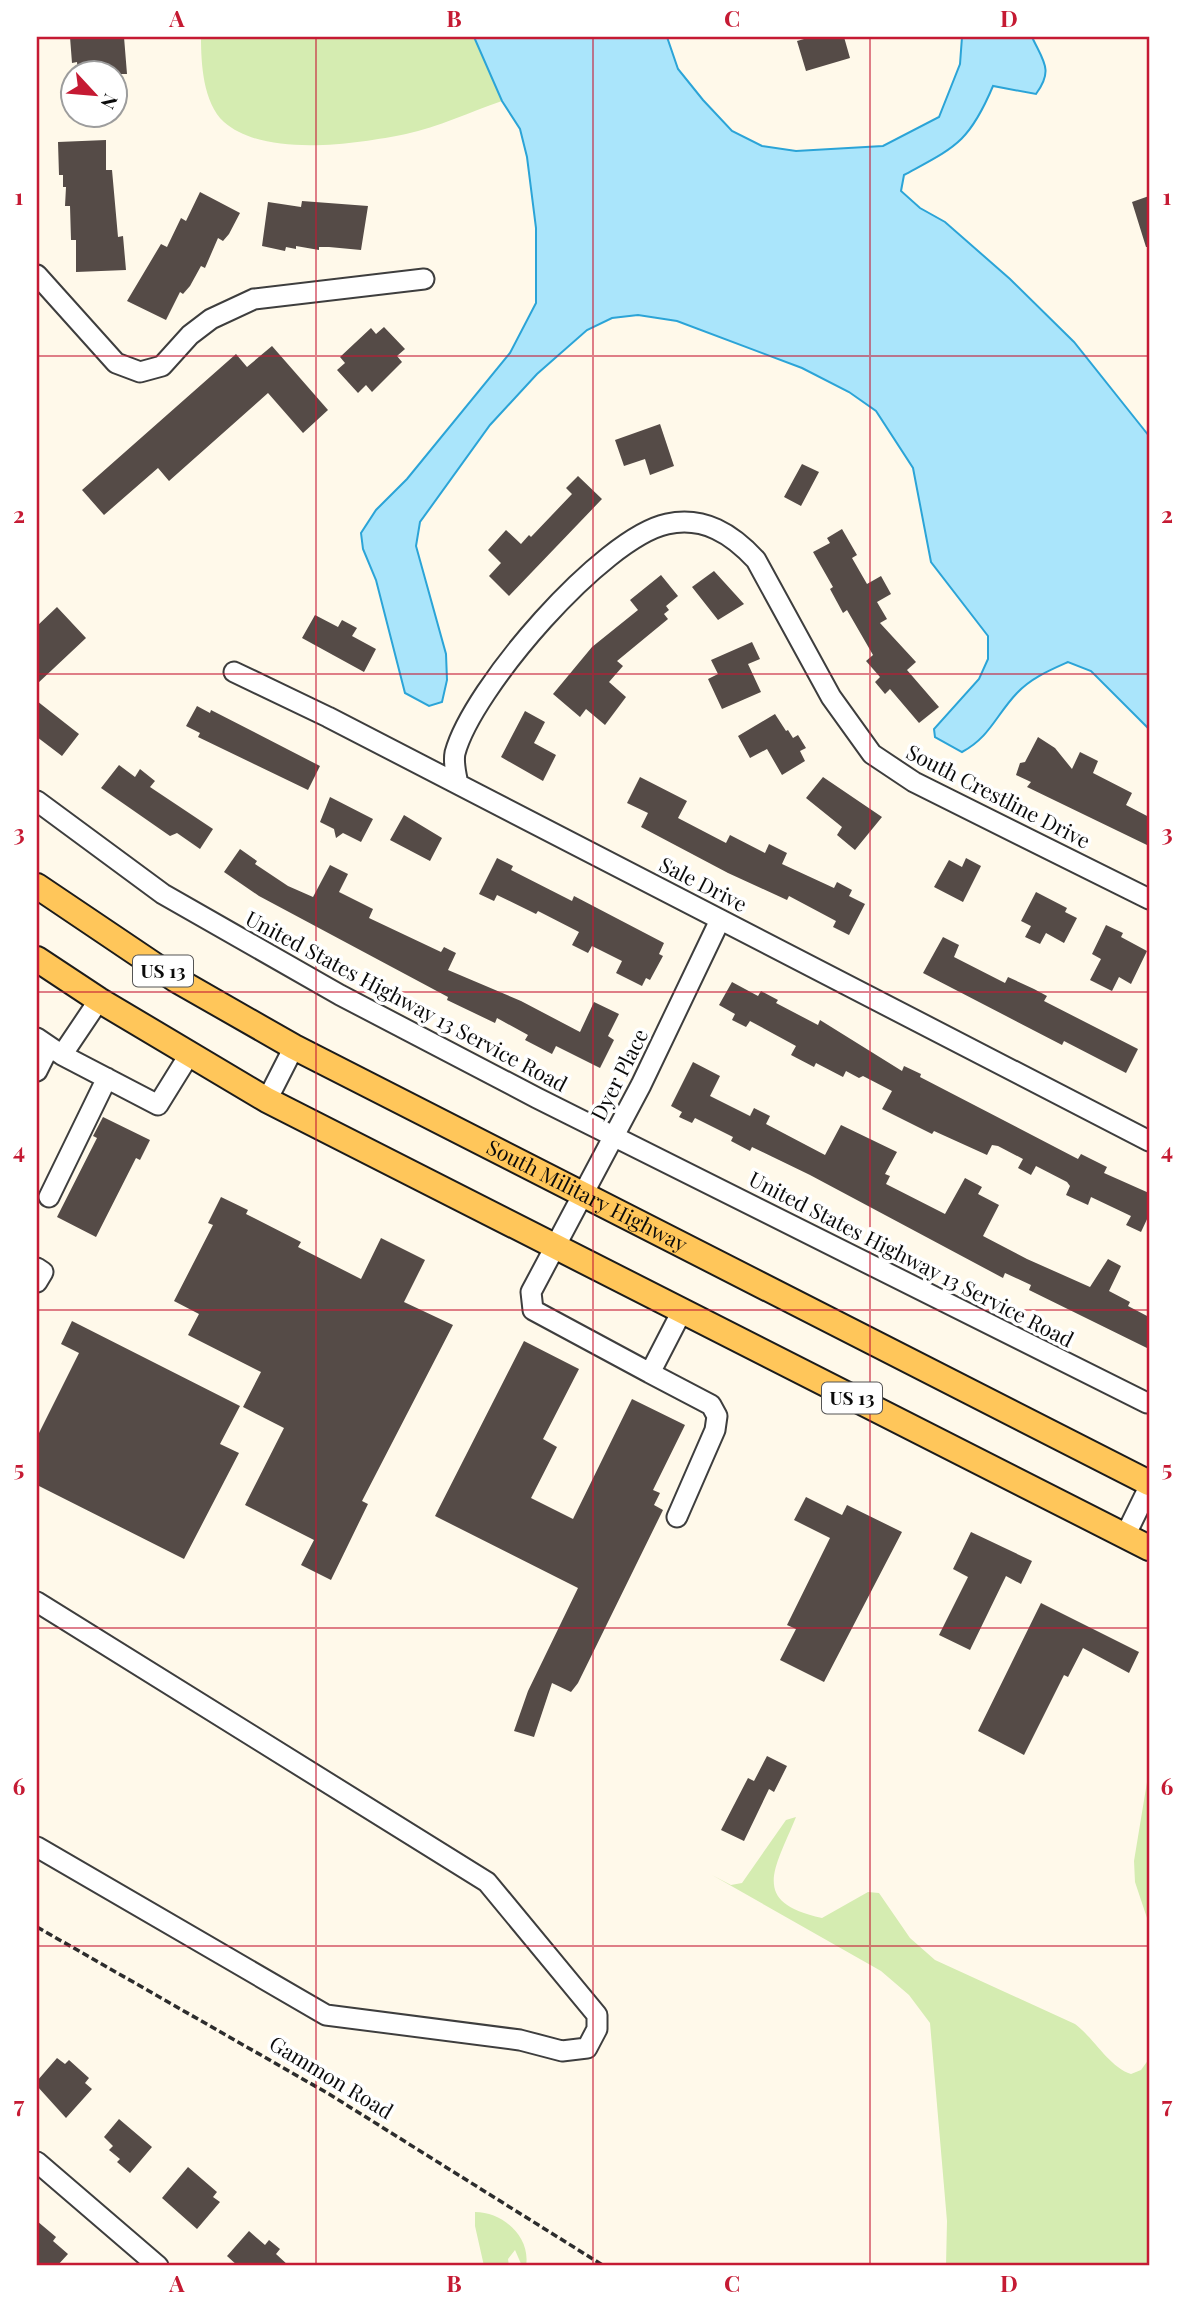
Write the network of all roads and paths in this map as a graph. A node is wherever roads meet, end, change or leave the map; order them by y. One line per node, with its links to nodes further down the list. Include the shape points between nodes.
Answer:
1 (37, 275): 2 (street, via 116,363 140,372 162,366 211,319 254,299)
2 (424, 279)
3 (234, 672): 4 (street, Sale Drive)
4 (458, 784): 7 (street, South Crestline Drive, via 455,754 465,730 520,647 552,610 594,570 644,533 668,524 709,525 756,559 794,636 872,754 914,782); 8 (street, Sale Drive)
5 (37, 801): 17 (street, United States Highway 13 Service Road, via 163,894 250,947)
6 (37, 886): 12 (main road, South Military Highway / US 13, via 175,979)
7 (1149, 899)
8 (720, 920): 17 (street, Dyer Place); 18 (street, Sale Drive)
9 (37, 960): 10 (main road, US 13)
10 (99, 1000): 11 (street); 13 (main road, US 13)
11 (49, 1047): 14 (street); 15 (street)
12 (294, 1047): 16 (street); 19 (main road, South Military Highway / US 13)
13 (189, 1055): 15 (street, via 158,1105); 16 (main road, US 13)
14 (37, 1071)
15 (107, 1078): 20 (street)
16 (267, 1100): 21 (main road, US 13)
17 (614, 1137): 19 (street, Dyer Place); 26 (street, United States Highway 13 Service Road)
18 (1149, 1141)
19 (583, 1193): 21 (street, Dyer Place); 27 (main road, South Military Highway / US 13)
20 (49, 1197)
21 (556, 1247): 24 (main road, US 13); 25 (street, Dyer Place, via 531,1292 533,1310)
22 (37, 1268): 23 (street, via 43,1272)
23 (37, 1282)
24 (682, 1311): 25 (street); 29 (main road, US 13)
25 (650, 1373): 28 (street, via 710,1405 717,1416)
26 (1147, 1403)
27 (1149, 1485): 29 (street)
28 (677, 1517)
29 (1125, 1536): 30 (main road, US 13)
30 (1149, 1548)
31 (37, 1602): 32 (street, via 487,1882 597,2015 597,2029 587,2048 562,2051 481,2035 326,2015)
32 (37, 1847)
33 (37, 1927): 36 (path, Gammon Road, via 328,2094)
34 (37, 2162): 35 (street)
35 (158, 2266)
36 (604, 2266)

